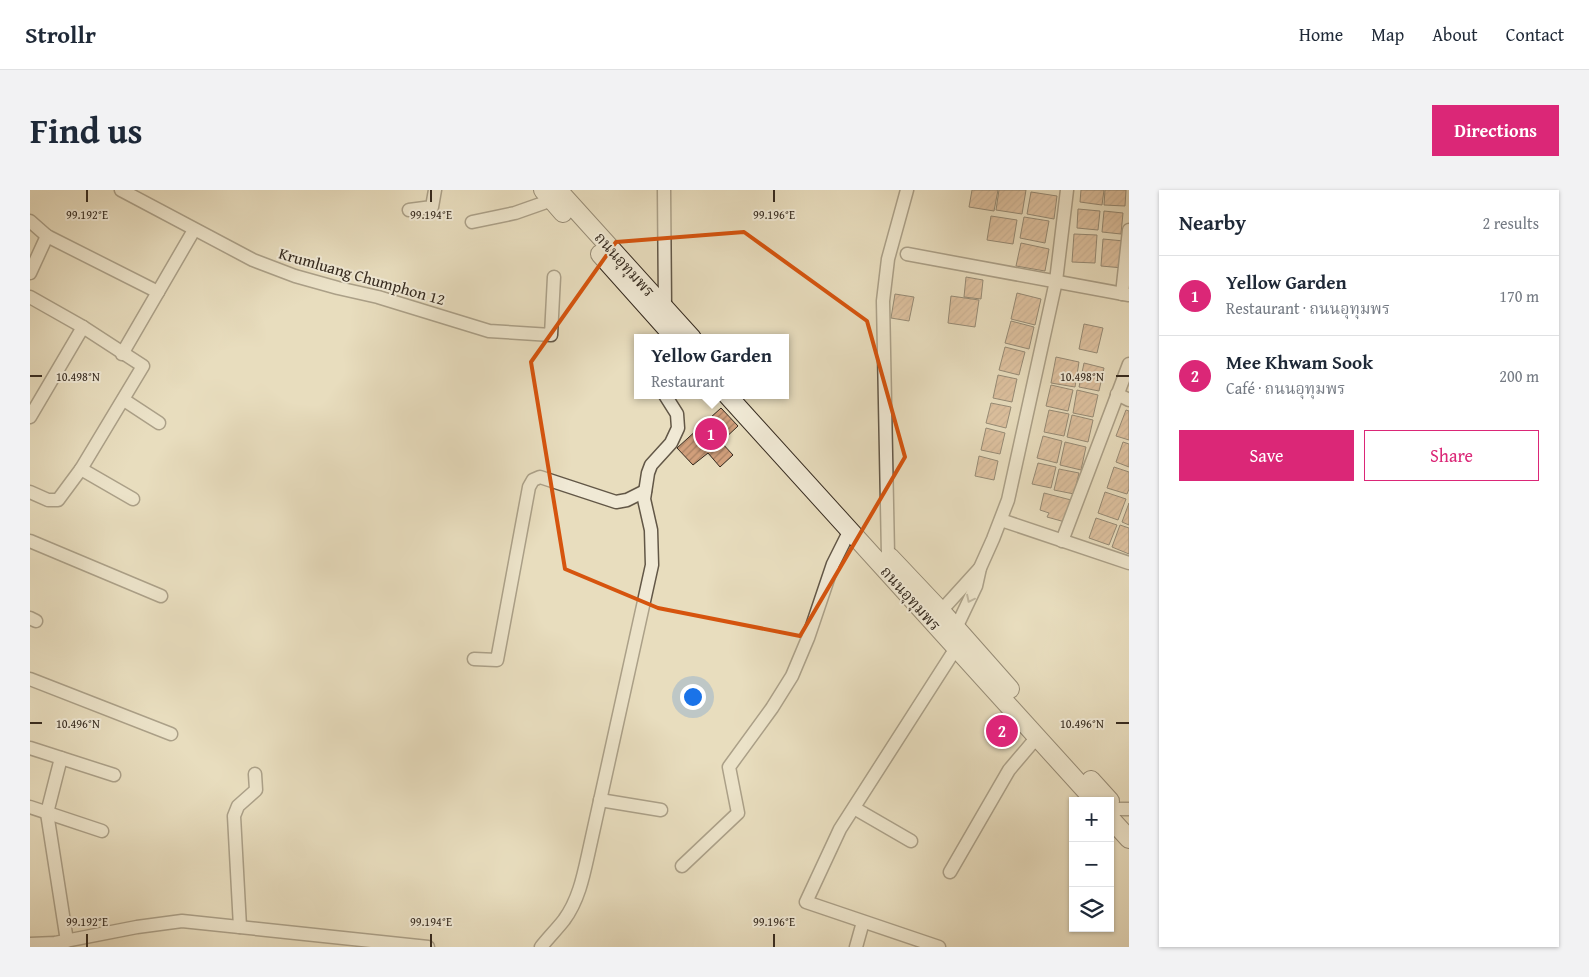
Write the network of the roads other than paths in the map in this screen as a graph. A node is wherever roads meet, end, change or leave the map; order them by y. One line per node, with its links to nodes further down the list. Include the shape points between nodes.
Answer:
1 (121, 190): 10 (street, Krumluang Chumphon 12)
2 (435, 190): 7 (street, via 432,207)
3 (664, 190): 20 (street)
4 (907, 190): 42 (street, via 888,259 883,301)
5 (1067, 190): 16 (street)
6 (551, 193): 9 (street, via 514,214); 20 (street, ถนนอุทุมพร)
7 (409, 210)
8 (30, 221): 12 (street)
9 (472, 222)
10 (194, 230): 15 (street, Krumluang Chumphon 12, via 253,260 296,276 490,331 552,335); 17 (street)
11 (1129, 230): 18 (street)
12 (48, 236): 14 (street); 17 (street)
13 (908, 254): 16 (street)
14 (30, 273)
15 (554, 277)
16 (1056, 282): 18 (street); 38 (street, via 1008,500)
17 (158, 292): 24 (street)
18 (1126, 295)
19 (30, 297): 21 (street)
20 (662, 323): 22 (street, ถนนอุทุมพร); 23 (street, ถนนอุทุมพร)
21 (83, 327): 24 (street); 32 (street)
22 (672, 334)
23 (684, 334)
24 (122, 354): 30 (street, via 144,366)
25 (1129, 364): 26 (street)
26 (1117, 394): 31 (street); 40 (street)
27 (668, 399): 35 (street, via 677,414 678,428 671,443 651,465)
28 (731, 399): 39 (street, ถนนอุทุมพร)
29 (748, 399): 42 (street, ถนนอุทุมพร)
30 (124, 400): 33 (street); 34 (street)
31 (1129, 400)
32 (30, 417)
33 (159, 423)
34 (81, 468): 36 (street, via 58,500 48,500); 37 (street)
35 (644, 491): 49 (street, via 616,502 540,477 533,480 529,487 497,660); 58 (street, via 651,530 652,566)
36 (30, 492)
37 (133, 499)
38 (1000, 520): 40 (street); 44 (street)
39 (850, 530): 48 (street, ถนนอุทุมพร); 67 (street, via 833,564 792,676 729,767 738,813)
40 (1062, 540): 43 (street)
41 (30, 541): 45 (street)
42 (888, 555): 46 (street, ถนนอุทุมพร)
43 (1129, 563)
44 (980, 568): 46 (street); 47 (street, one-way to 47, via 976,586)
45 (161, 596)
46 (941, 611): 47 (street, ถนนอุทุมพร)
47 (956, 628): 62 (street, ถนนอุทุมพร)
48 (956, 648): 52 (street, ถนนอุทุมพร); 60 (street)
49 (474, 659)
50 (30, 679): 51 (street)
51 (171, 734)
52 (1037, 737): 57 (street, ถนนอุทุมพร); 68 (street, via 1009,770)
53 (30, 748): 54 (street)
54 (61, 758): 56 (street); 63 (street)
55 (255, 774): 70 (street, via 256,790 238,806 234,816)
56 (114, 775)
57 (1091, 797)
58 (600, 800): 61 (street); 74 (street, via 580,887 564,920)
59 (30, 807): 63 (street)
60 (854, 808): 66 (street); 69 (street, via 840,829 806,902)
61 (661, 810)
62 (1118, 810): 65 (street, ถนนอุทุมพร)
63 (47, 813): 64 (street); 72 (street)
64 (102, 831)
65 (1129, 839)
66 (911, 841)
67 (682, 866)
68 (950, 872)
69 (864, 922): 75 (street); 76 (street)
70 (240, 927): 72 (street, via 182,921); 73 (street)
71 (30, 944): 72 (street)
72 (59, 944)
73 (428, 947)
74 (541, 947)
75 (856, 947)
76 (938, 947)

